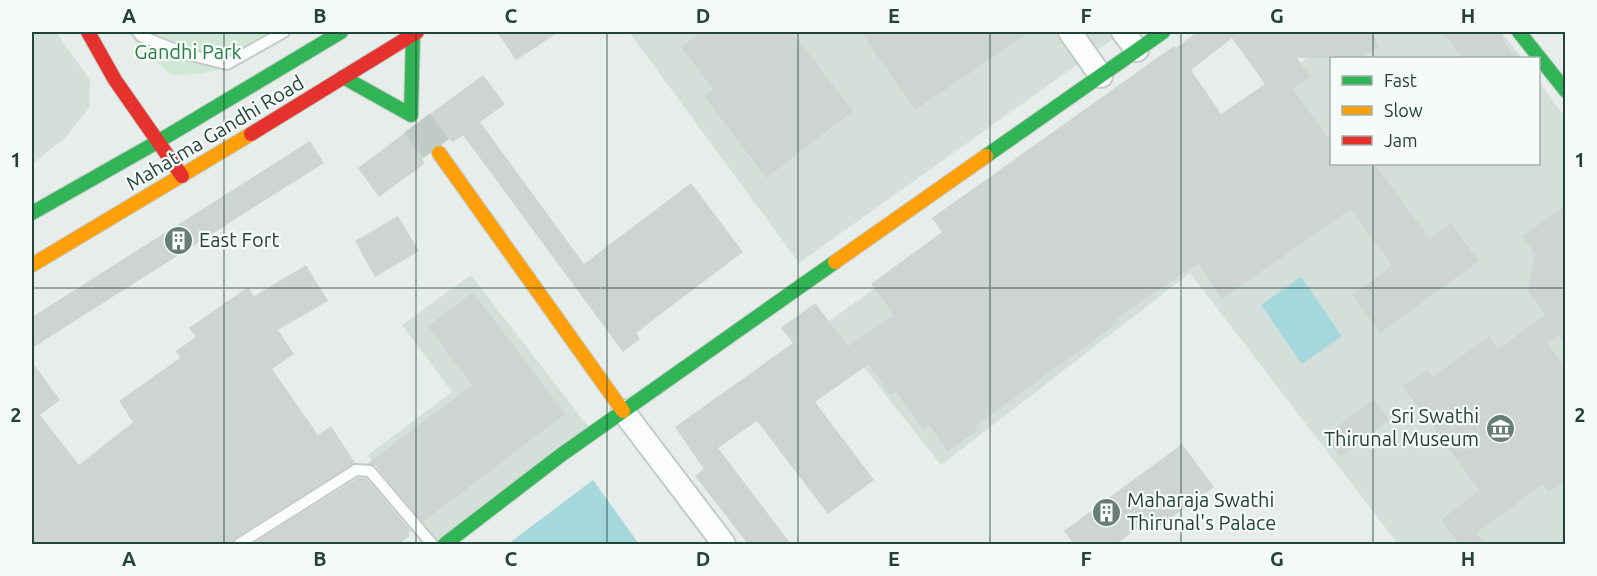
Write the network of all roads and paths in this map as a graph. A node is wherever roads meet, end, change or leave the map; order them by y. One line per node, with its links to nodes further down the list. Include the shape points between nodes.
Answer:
1 (88, 32): 16 (street, via 115,80)
2 (138, 32): 3 (lane, via 183,53 228,64)
3 (284, 32)
4 (341, 32): 16 (street, Mahatma Gandhi Road)
5 (1070, 32): 13 (street)
6 (1123, 32): 10 (street)
7 (1164, 32): 10 (street)
8 (1520, 32): 11 (street)
9 (415, 33): 14 (street, Mahatma Gandhi Road); 14 (street, via 414,119)
10 (1137, 50): 13 (street)
11 (1539, 57)
12 (1540, 58): 15 (street)
13 (1101, 76): 21 (street)
14 (343, 77): 18 (street, Mahatma Gandhi Road)
15 (1566, 91)
16 (159, 141): 18 (street); 19 (street, Mahatma Gandhi Road)
17 (439, 153): 21 (street)
18 (182, 176): 20 (street, Mahatma Gandhi Road)
19 (32, 213)
20 (32, 266)
21 (623, 411): 24 (street); 25 (street)
22 (239, 544): 23 (lane, via 356,470 370,471)
23 (432, 544)
24 (445, 544)
25 (724, 544)

